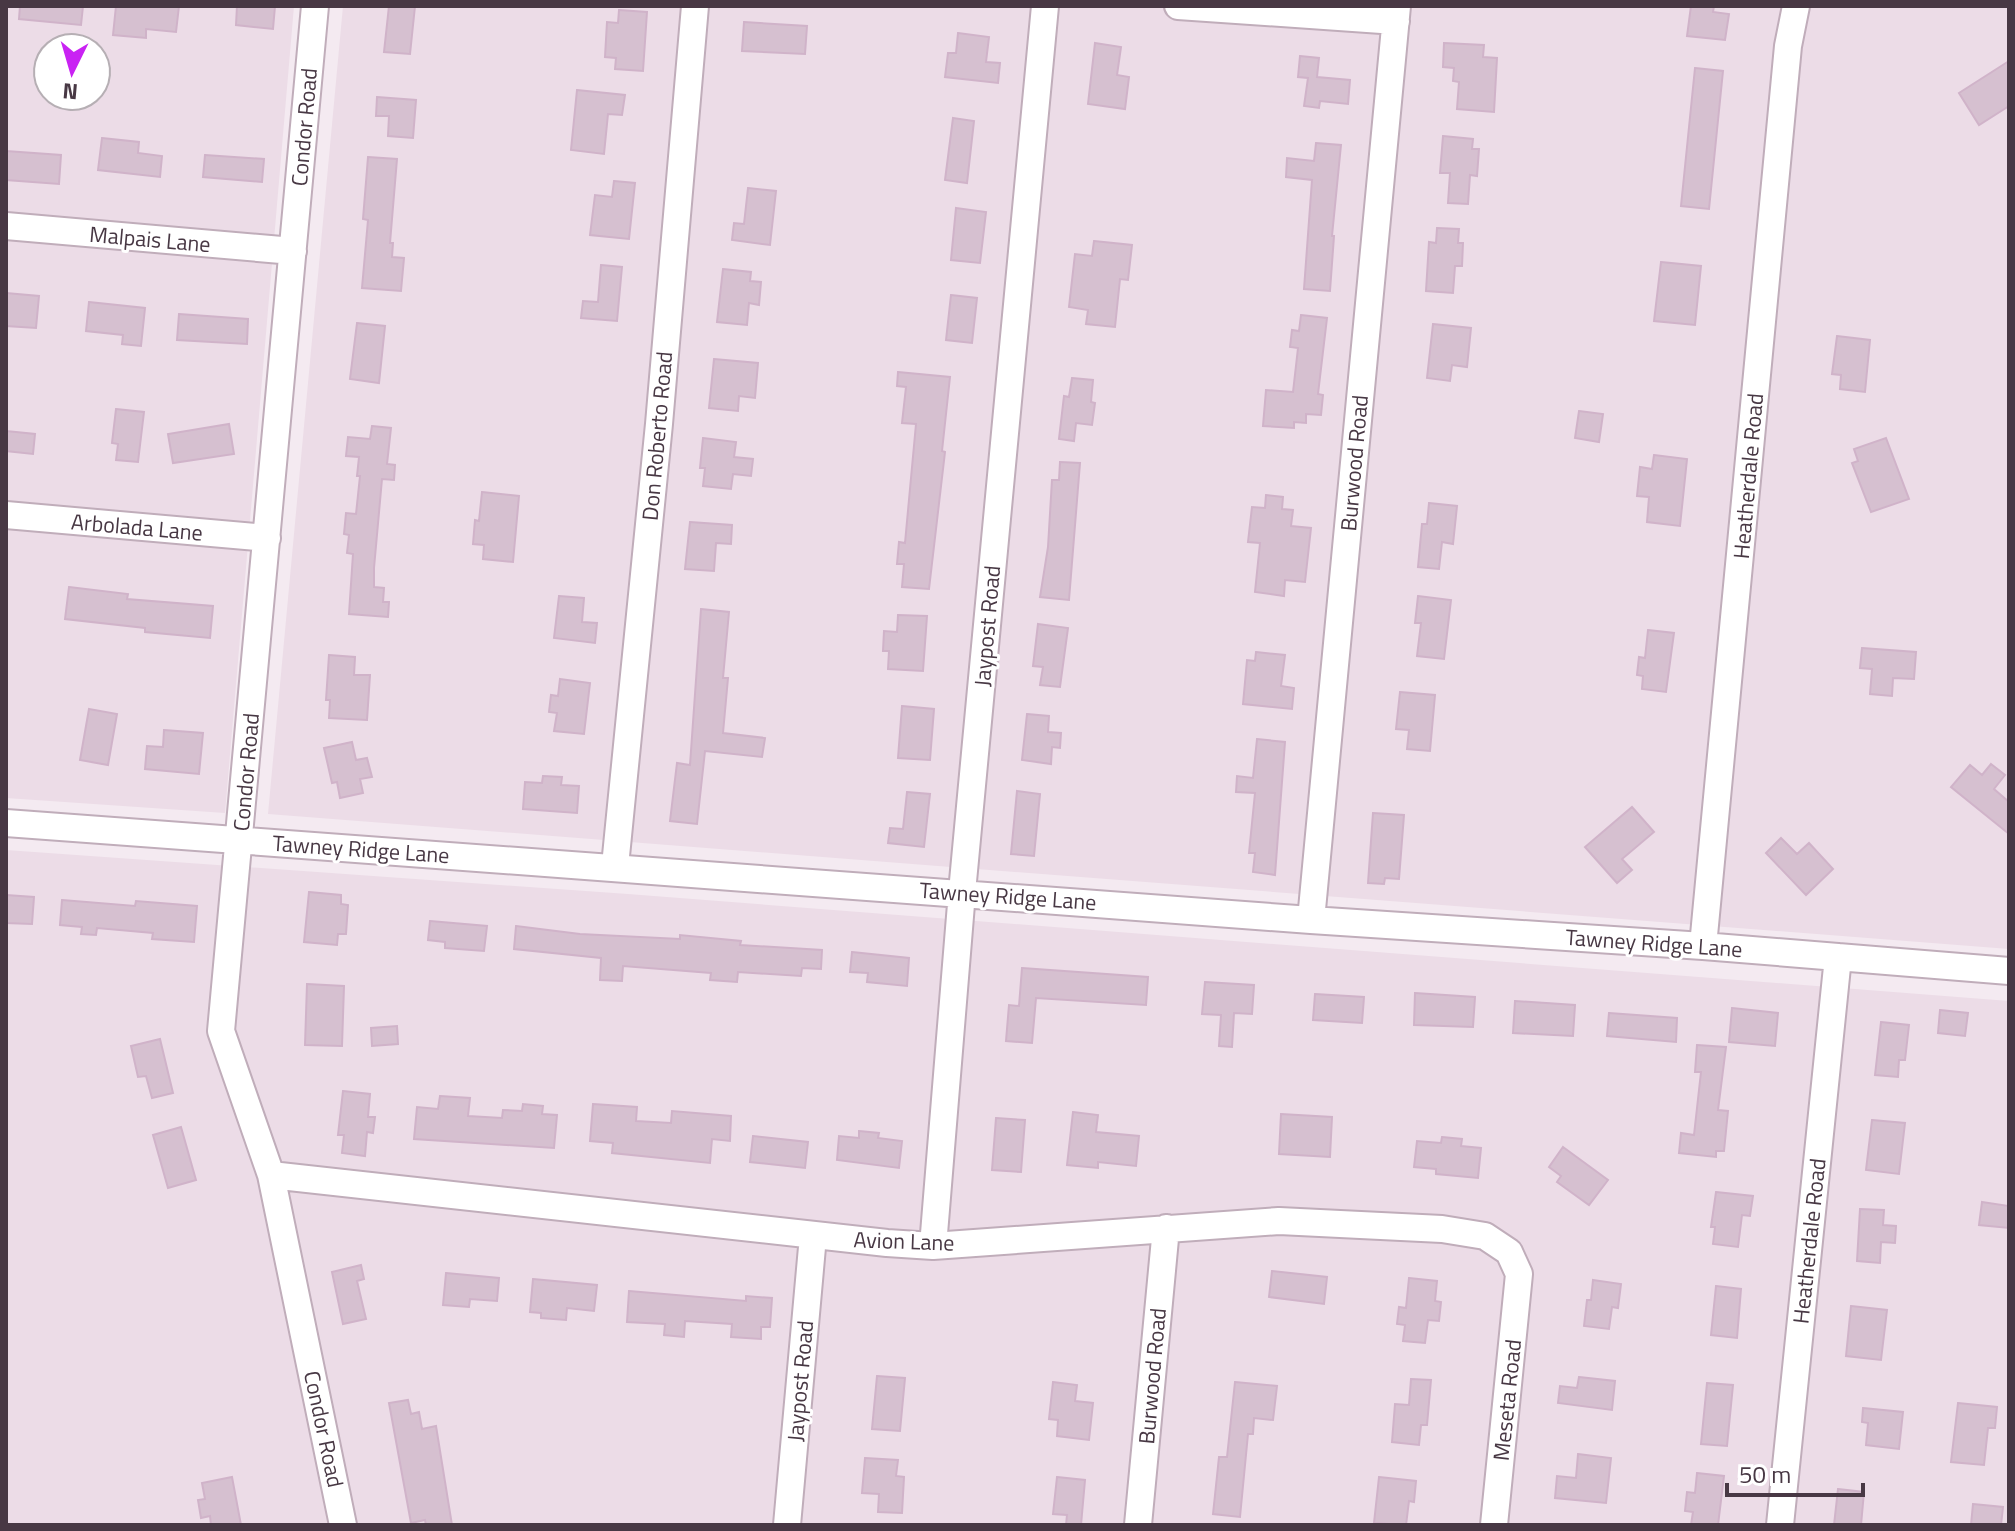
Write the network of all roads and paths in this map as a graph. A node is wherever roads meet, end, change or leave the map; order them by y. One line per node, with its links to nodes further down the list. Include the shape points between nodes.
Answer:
1 (315, 6): 8 (street, Condor Road)
2 (695, 6): 13 (street, Don Roberto Road)
3 (1045, 6): 14 (street, Jaypost Road)
4 (1178, 6): 6 (street)
5 (1796, 6): 16 (street, Heatherdale Road)
6 (1396, 13): 15 (street, Burwood Road)
7 (6, 226): 8 (street, Malpais Lane)
8 (293, 251): 10 (street, Condor Road)
9 (6, 515): 10 (street, Arbolada Lane)
10 (267, 538): 12 (street, Condor Road)
11 (6, 823): 12 (street, Tawney Ridge Lane)
12 (240, 841): 13 (street, Tawney Ridge Lane); 19 (street, Condor Road, via 221,1031)
13 (615, 866): 14 (street, Tawney Ridge Lane)
14 (962, 892): 15 (street, Tawney Ridge Lane); 22 (street, Jaypost Road)
15 (1311, 920): 16 (street, Tawney Ridge Lane)
16 (1703, 946): 17 (street, Tawney Ridge Lane)
17 (1838, 957): 18 (street, Tawney Ridge Lane); 28 (street, Heatherdale Road)
18 (2009, 971)
19 (271, 1175): 21 (street, Avion Lane); 24 (street, Condor Road)
20 (1166, 1228): 22 (street, Avion Lane); 23 (street, Avion Lane, via 1279,1221 1442,1229 1485,1236 1509,1252); 26 (street, Burwood Road)
21 (813, 1236): 22 (street, Avion Lane); 25 (street, Jaypost Road)
22 (933, 1246)
23 (1519, 1274): 27 (street, Meseta Road)
24 (343, 1525)
25 (787, 1525)
26 (1138, 1525)
27 (1494, 1525)
28 (1780, 1525)

